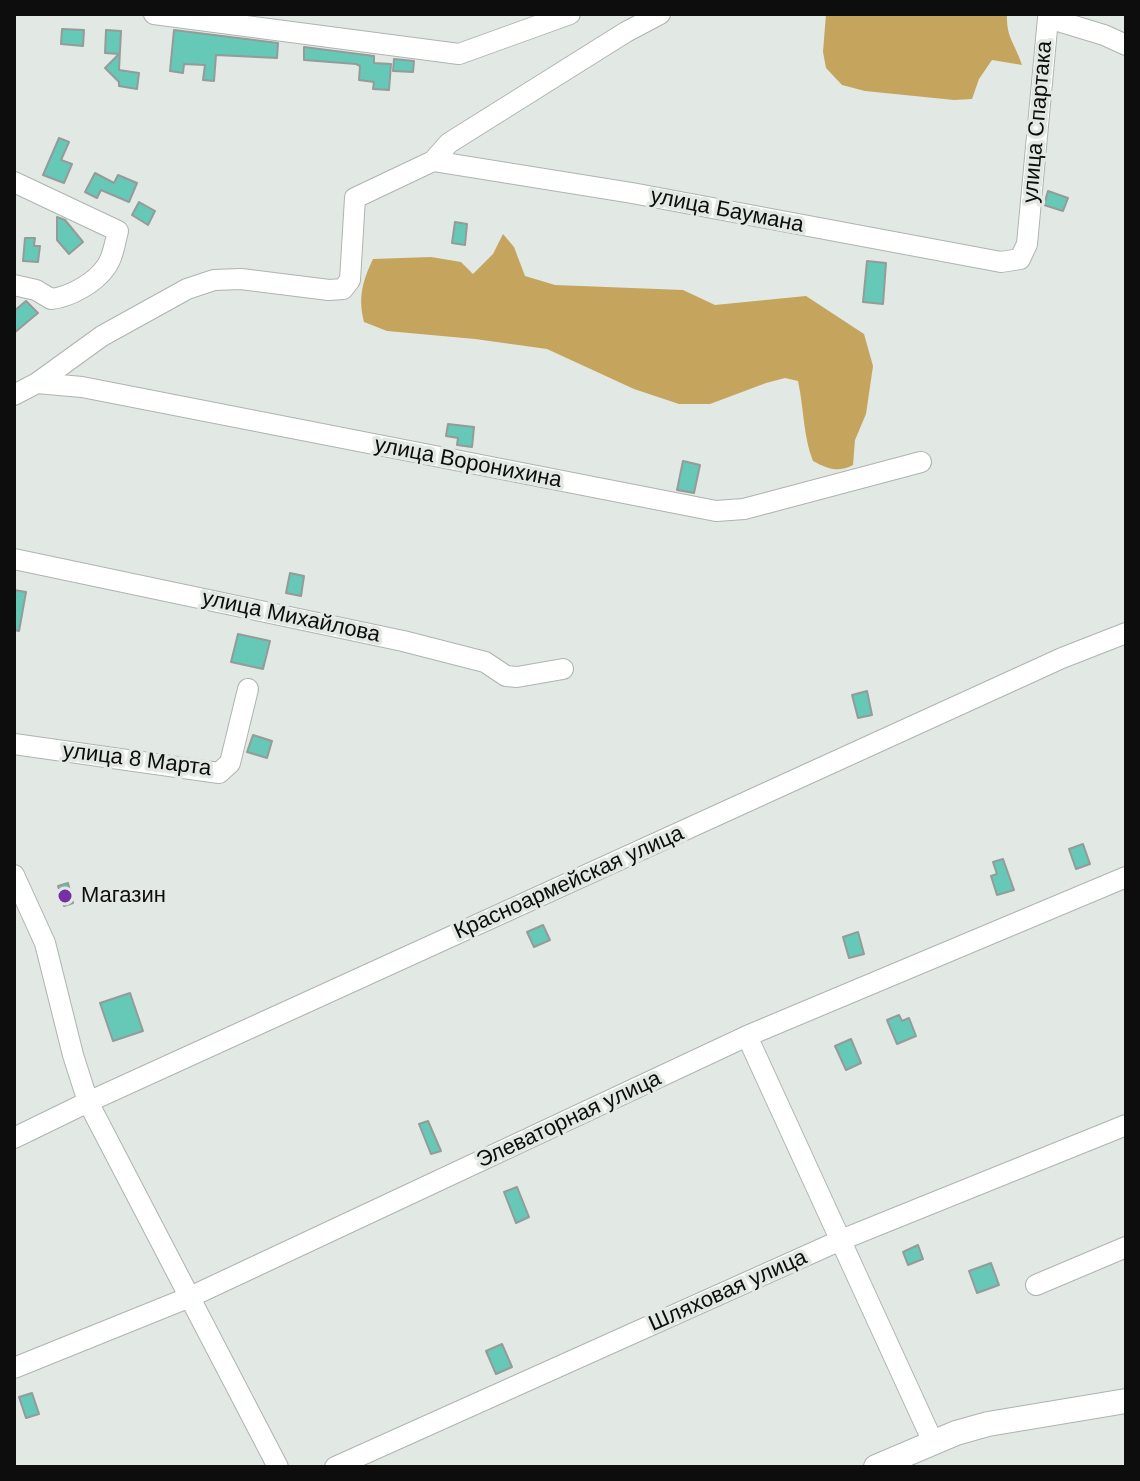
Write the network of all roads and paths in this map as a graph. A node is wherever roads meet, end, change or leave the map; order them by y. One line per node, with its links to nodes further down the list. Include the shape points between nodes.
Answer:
1 (154, 14): 2 (street, via 459,54)
2 (570, 14)
3 (660, 14): 6 (street, via 449,143)
4 (1046, 16): 5 (street, улица Спартака); 8 (street, улица Спартака, via 1027,244)
5 (1126, 45)
6 (433, 161): 8 (street, улица Баумана, via 1001,262); 10 (street, via 355,198 350,280 343,289 214,280 187,289 102,336)
7 (14, 182): 9 (street, via 118,231 107,266 65,296 51,299)
8 (1020, 259)
9 (14, 285)
10 (37, 383): 11 (street); 12 (street, улица Воронихина, via 82,387 716,511 744,509)
11 (14, 395)
12 (921, 462)
13 (14, 559): 15 (street, улица Михайлова, via 403,641 485,662 506,676)
14 (1126, 633): 22 (street, Красноармейская улица)
15 (563, 669)
16 (248, 689): 17 (street, улица 8 Марта, via 230,763 219,773)
17 (14, 744)
18 (14, 875): 20 (street)
19 (1126, 877): 21 (street, Элеваторная улица)
20 (20, 904): 22 (street, via 45,943)
21 (747, 1036): 25 (street); 28 (street, Элеваторная улица)
22 (88, 1102): 24 (street, Красноармейская улица); 28 (street)
23 (1126, 1125): 25 (street, Шляховая улица)
24 (14, 1138)
25 (841, 1240): 31 (street); 33 (street, Шляховая улица)
26 (1126, 1247): 27 (street)
27 (1036, 1285)
28 (190, 1297): 29 (street, Элеваторная улица); 32 (street)
29 (14, 1368)
30 (1126, 1401): 31 (main road, via 1016,1417)
31 (933, 1442): 34 (main road)
32 (278, 1467)
33 (335, 1467)
34 (876, 1467)

